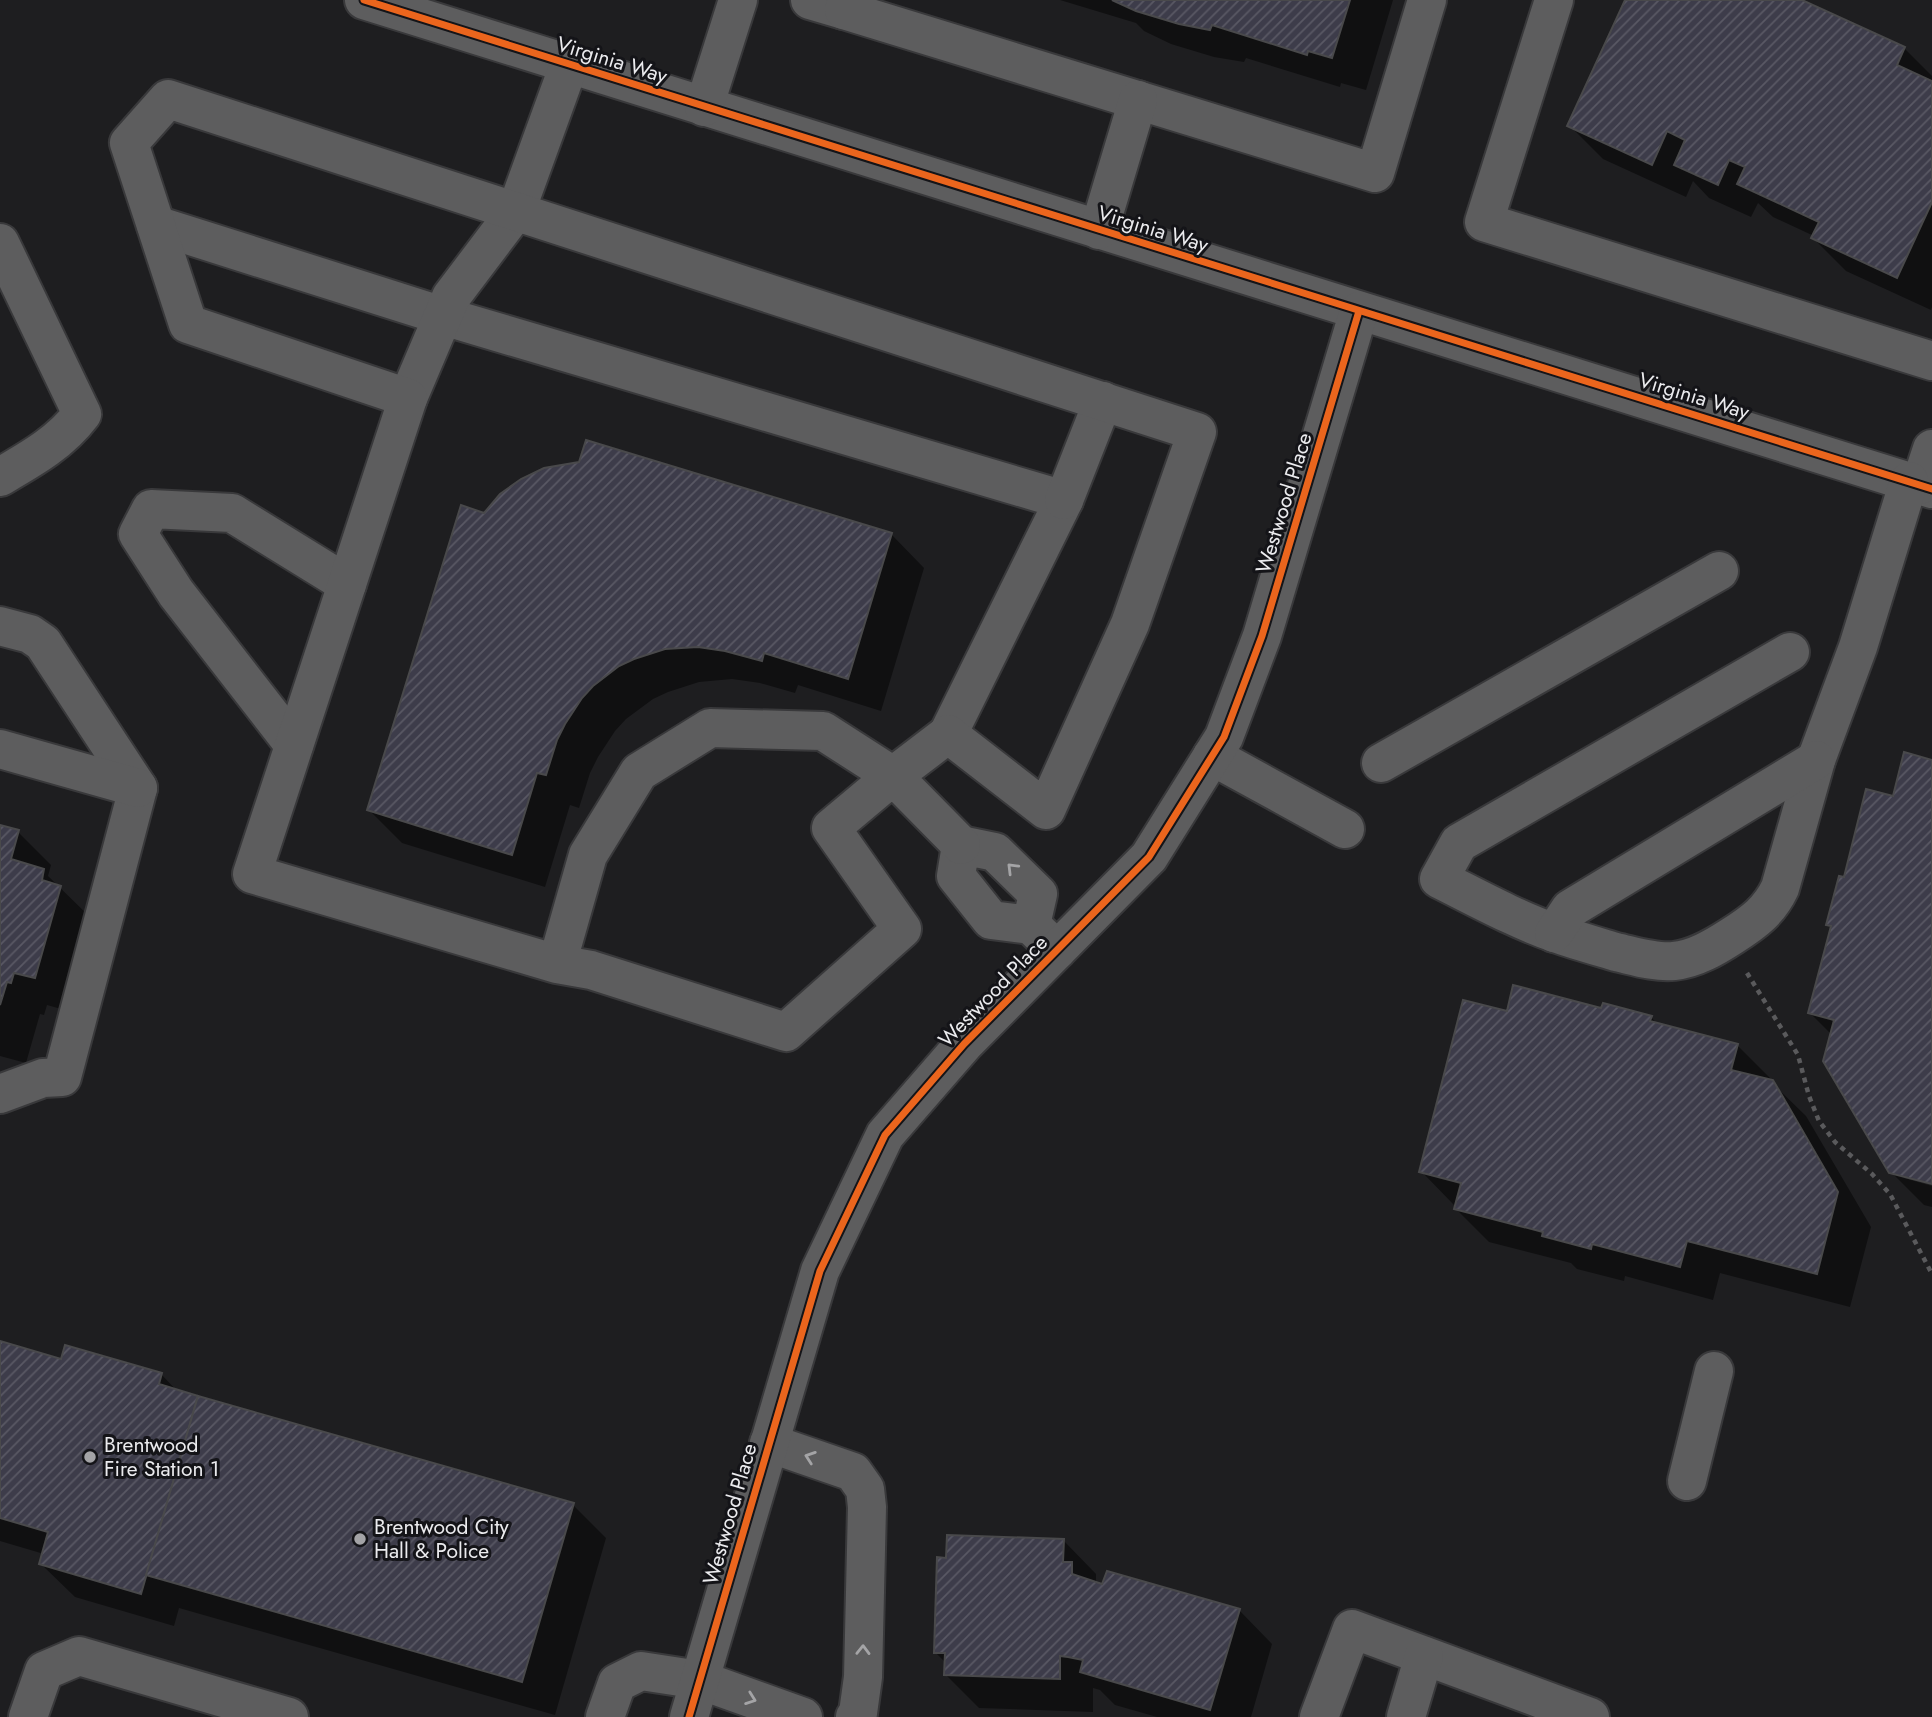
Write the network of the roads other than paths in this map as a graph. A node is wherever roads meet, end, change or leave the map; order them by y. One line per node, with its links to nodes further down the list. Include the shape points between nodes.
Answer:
1 (364, 0): 6 (street, Virginia Way)
2 (738, 0): 8 (street)
3 (1427, 0): 7 (street, via 1375,173)
4 (1554, 0): 15 (street, via 1484,222)
5 (834, 3): 7 (street)
6 (569, 65): 8 (street, Virginia Way); 9 (street)
7 (1138, 100): 11 (street)
8 (704, 107): 11 (street, Virginia Way)
9 (516, 211): 10 (street, via 168,99 129,143); 14 (street, via 451,297); 17 (street)
10 (156, 225): 14 (street); 16 (street, via 188,324)
11 (1100, 230): 13 (street, Virginia Way)
12 (0, 243): 19 (street, via 82,414 55,444)
13 (1359, 311): 20 (street, Virginia Way); 29 (street, Westwood Place, via 1262,636 1224,737)
14 (443, 316): 16 (street); 21 (street)
15 (1932, 361)
16 (408, 398): 23 (street)
17 (1103, 401): 21 (street); 26 (street, via 1197,432 1130,624 1046,810)
18 (1932, 449): 20 (street)
19 (0, 477)
20 (1921, 485): 30 (street)
21 (1064, 500): 26 (street)
22 (1719, 571): 31 (street)
23 (347, 584): 27 (street); 27 (street, via 232,513 151,509 138,534 176,593)
24 (0, 626): 33 (street, via 30,634 43,643)
25 (1790, 652): 35 (street, via 1459,844 1439,879)
26 (948, 734): 32 (street)
27 (294, 745): 37 (street, via 253,874)
28 (0, 749): 33 (street)
29 (1212, 756): 34 (street); 36 (street, Westwood Place, via 1149,857)
30 (1816, 760): 35 (street, via 1570,909); 35 (street, via 1780,888 1773,902 1749,925 1687,959 1670,962)
31 (1381, 763)
32 (893, 776): 36 (street, via 961,845 995,852 1038,894); 37 (street, via 823,731 710,728 639,772 589,855); 37 (street, via 831,828 902,929 786,1032 591,970)
33 (138, 788): 38 (street, via 62,1077 43,1078)
34 (1345, 829)
35 (1555, 933)
36 (1044, 937): 40 (street, Westwood Place, via 964,1044 885,1135 820,1272)
37 (557, 964)
38 (0, 1094)
39 (1714, 1371): 41 (street)
40 (769, 1443): 43 (street, Westwood Place); 49 (street, one-way to 40, via 863,1677 865,1489 853,1472)
41 (1687, 1481)
42 (1424, 1656): 50 (street, via 1352,1629); 51 (street); 52 (street)
43 (700, 1680): 46 (street, via 641,1671 617,1684); 47 (street, Westwood Place); 48 (street, one-way to 48)
44 (29, 1717): 45 (street, via 44,1671 79,1656)
45 (289, 1717)
46 (605, 1717)
47 (689, 1717)
48 (803, 1717)
49 (855, 1717)
50 (1319, 1717)
51 (1406, 1717)
52 (1590, 1717)

